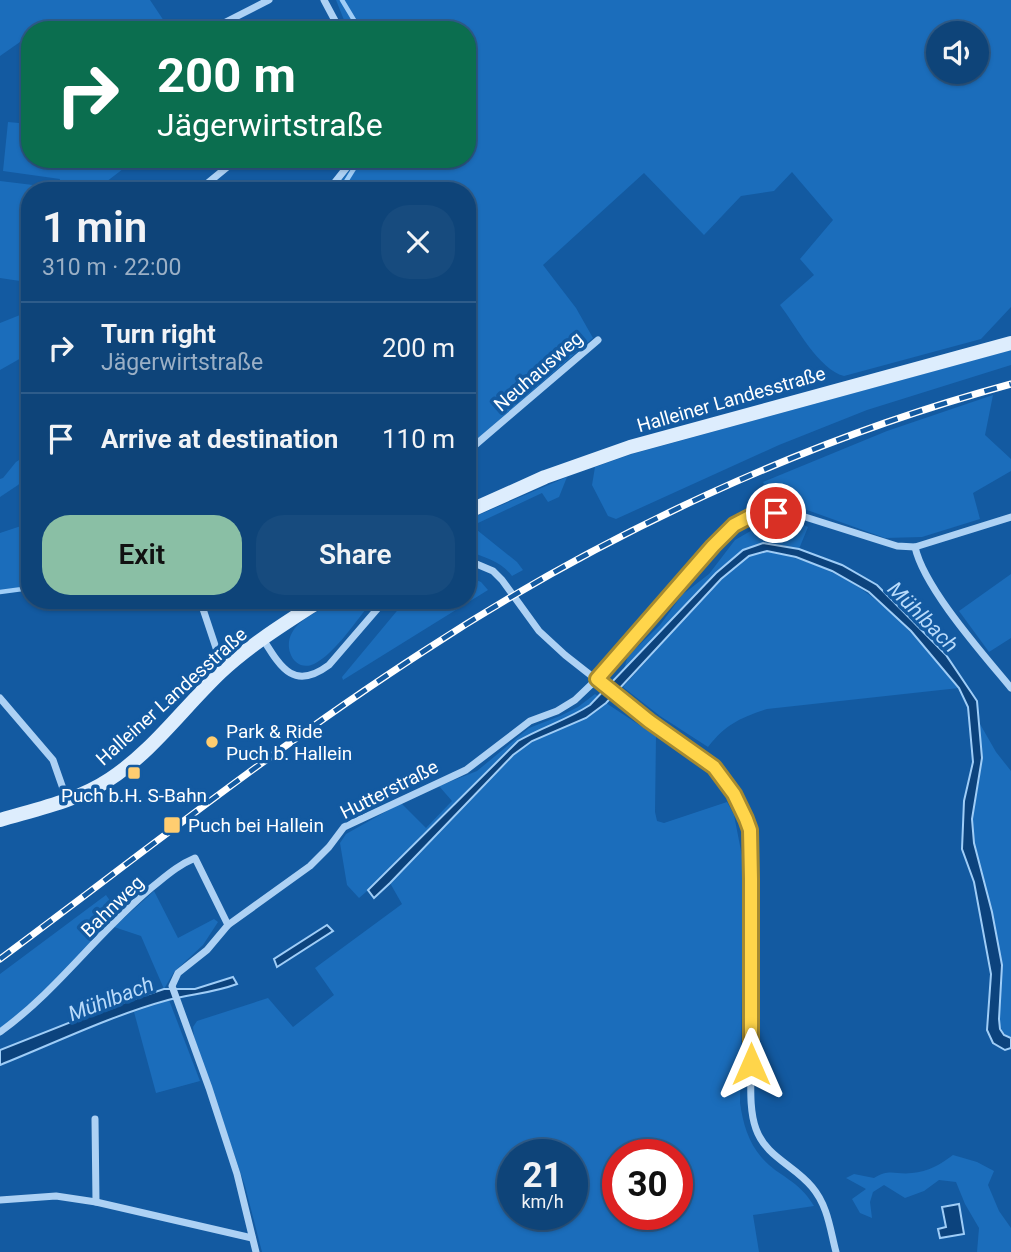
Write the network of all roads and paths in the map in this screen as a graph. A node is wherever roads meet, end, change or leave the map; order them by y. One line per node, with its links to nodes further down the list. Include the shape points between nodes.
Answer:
1 (269, 0): 3 (street)
2 (324, 0): 4 (street)
3 (228, 21)
4 (335, 21)
5 (226, 168): 7 (street)
6 (346, 168): 8 (street)
7 (209, 182)
8 (335, 182)
9 (598, 340): 11 (street, Neuhausweg)
10 (1011, 343): 12 (main road, Halleiner Landesstraße, via 630,447)
11 (476, 444)
12 (476, 508)
13 (1011, 517): 14 (street)
14 (915, 547): 21 (street, Hutterstraße, via 897,546 802,516 755,514 734,525 713,546); 22 (street, via 930,584)
15 (476, 564): 21 (street, via 493,571 539,631)
16 (203, 609): 20 (street)
17 (307, 609): 19 (main road, Halleiner Landesstraße)
18 (377, 609): 19 (street, via 318,673 299,677 287,672)
19 (263, 638): 20 (main road, Halleiner Landesstraße)
20 (223, 670): 24 (main road, Halleiner Landesstraße, via 127,767)
21 (597, 679): 26 (street, Hutterstraße, via 575,700 530,721 466,770 344,827 310,866); 33 (street, via 714,767 746,819 750,830 751,1084 756,1129 769,1152 810,1184 825,1207)
22 (1011, 688)
23 (0, 698): 24 (street, via 53,760)
24 (67, 800): 25 (main road, Halleiner Landesstraße)
25 (0, 820)
26 (228, 925): 27 (street, Bahnweg, via 195,858 183,863 131,905 40,1000); 31 (street, Hutterstraße, via 178,973 172,986 233,1161)
27 (0, 1032)
28 (95, 1119): 30 (street)
29 (0, 1200): 30 (street, via 56,1196)
30 (96, 1202): 31 (street)
31 (252, 1238): 32 (street, Hutterstraße)
32 (256, 1252)
33 (836, 1252)

